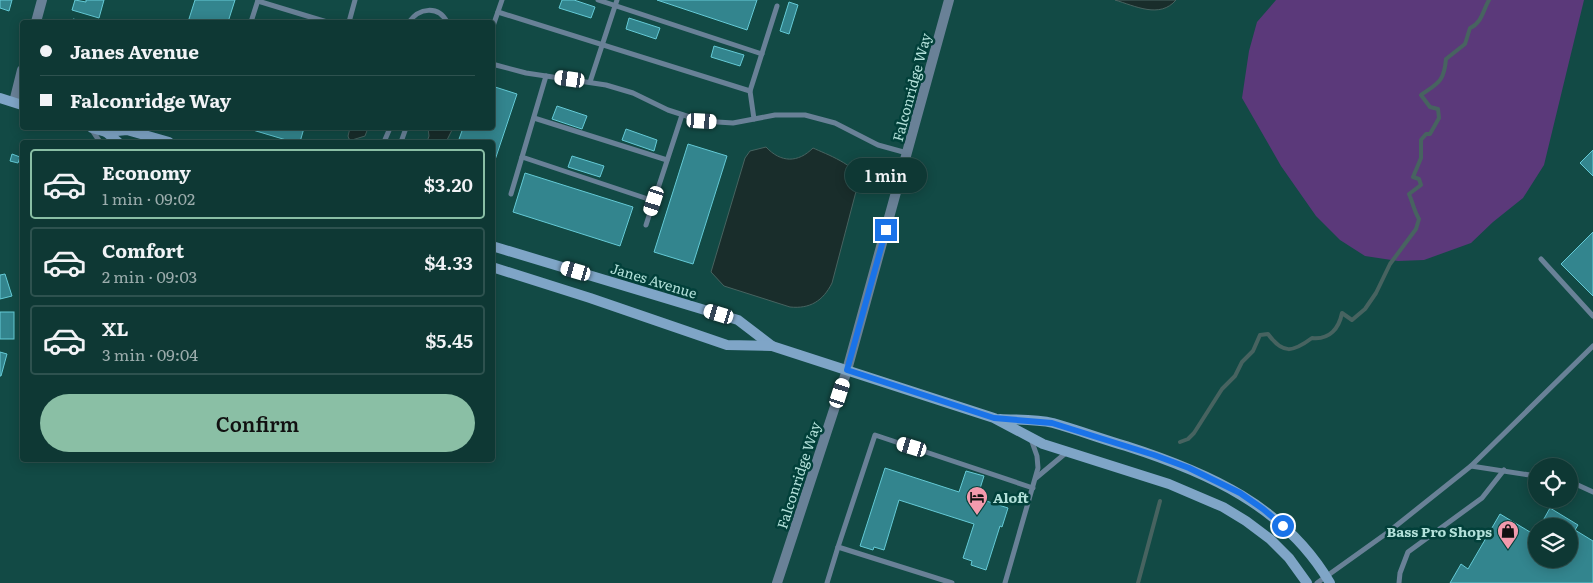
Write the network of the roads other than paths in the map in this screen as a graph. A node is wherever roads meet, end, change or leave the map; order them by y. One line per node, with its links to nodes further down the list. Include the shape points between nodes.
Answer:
1 (42, 0): 10 (street)
2 (356, 0): 13 (lane)
3 (502, 0): 9 (lane)
4 (598, 0): 7 (lane)
5 (949, 0): 35 (street, Falconridge Way)
6 (258, 1): 11 (lane); 12 (lane)
7 (616, 3): 17 (lane); 18 (lane)
8 (777, 6): 18 (lane)
9 (498, 12): 16 (lane); 17 (lane)
10 (37, 20)
11 (252, 20)
12 (320, 20)
13 (349, 20)
14 (411, 20): 15 (lane, via 427,10 440,14)
15 (445, 20)
16 (495, 20)
17 (602, 45): 21 (lane); 23 (lane)
18 (762, 54): 23 (lane)
19 (495, 65): 20 (lane)
20 (546, 76): 21 (lane); 27 (lane)
21 (590, 82): 26 (lane, via 633,94)
22 (20, 87): 25 (street)
23 (750, 91): 28 (lane)
24 (0, 98): 25 (street)
25 (18, 104)
26 (682, 115): 28 (lane, via 710,122 733,123); 37 (lane)
27 (534, 118): 36 (lane); 37 (lane)
28 (754, 119): 35 (lane, via 805,115 835,123 878,145)
29 (98, 130): 32 (street)
30 (127, 130): 34 (street)
31 (127, 130): 32 (street)
32 (106, 132): 33 (street)
33 (116, 140)
34 (162, 140)
35 (907, 153): 47 (street, Falconridge Way)
36 (522, 158): 38 (lane); 39 (lane)
37 (667, 160): 39 (lane)
38 (511, 194)
39 (654, 201): 40 (lane)
40 (646, 225)
41 (495, 247): 45 (street, Janes Avenue, via 738,320)
42 (1541, 259): 44 (lane)
43 (495, 268): 45 (street, Janes Avenue, via 727,345)
44 (1593, 316)
45 (772, 346): 47 (street, Janes Avenue)
46 (1593, 346): 51 (lane)
47 (847, 370): 48 (street, Janes Avenue); 60 (street, Falconridge Way)
48 (994, 418): 49 (street, Janes Avenue); 59 (street, Janes Avenue, via 1052,423 1154,455 1215,480 1240,493 1283,526 1307,551)
49 (1031, 438): 50 (street, Janes Avenue); 54 (lane, via 1037,456)
50 (1067, 452): 54 (lane); 64 (street, Janes Avenue, via 1169,484 1223,507 1270,539)
51 (1471, 466): 52 (lane); 59 (lane)
52 (1504, 470): 53 (lane); 65 (lane, via 1482,498 1408,552)
53 (1528, 474)
54 (1036, 479): 56 (lane)
55 (1578, 485): 57 (lane)
56 (1033, 488): 58 (lane, via 874,436); 63 (lane)
57 (1593, 492)
58 (838, 547): 61 (lane); 62 (lane)
59 (1324, 581)
60 (777, 583)
61 (827, 583)
62 (952, 583)
63 (1005, 583)
64 (1307, 583)
65 (1399, 583)

